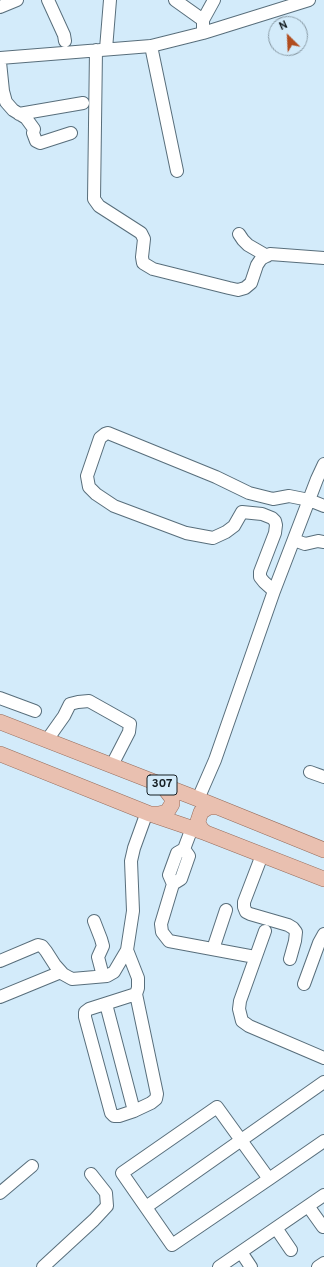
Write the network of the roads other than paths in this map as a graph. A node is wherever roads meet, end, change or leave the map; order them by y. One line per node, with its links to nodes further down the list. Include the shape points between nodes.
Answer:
1 (18, 0): 7 (street)
2 (48, 0): 10 (street)
3 (110, 0): 12 (street)
4 (175, 0): 8 (street)
5 (214, 0): 8 (street)
6 (304, 1): 9 (street)
7 (0, 8)
8 (204, 20): 9 (street)
9 (203, 33): 11 (street)
10 (65, 41)
11 (151, 46): 12 (street); 18 (street)
12 (101, 50): 13 (street); 20 (street, via 94,199 99,206 141,233 144,239 143,263 153,269 238,290 251,283 257,265)
13 (0, 58)
14 (0, 62): 16 (street, via 6,102)
15 (83, 103): 16 (street)
16 (19, 114): 17 (street, via 30,123 36,141 40,143)
17 (71, 134)
18 (177, 171)
19 (239, 234): 20 (street, via 248,245)
20 (267, 256): 21 (street, via 279,254)
21 (324, 258)
22 (324, 464): 23 (street)
23 (320, 480): 25 (street)
24 (249, 493): 25 (street, via 274,499 289,496); 27 (street); 27 (street, via 216,477 108,434 100,438 87,476 89,487 114,506 186,533 213,538 234,526)
25 (309, 500): 26 (street); 28 (street)
26 (324, 506)
27 (242, 512): 30 (street, via 262,514 275,521 275,533 260,572 264,582)
28 (294, 540): 29 (street, via 305,544); 30 (street)
29 (324, 542)
30 (274, 591): 40 (street, via 215,760)
31 (0, 698): 32 (street)
32 (35, 711)
33 (0, 722): 34 (main road, 307)
34 (47, 740): 36 (main road, 307); 36 (street, via 70,704 89,701 130,724 129,732)
35 (0, 754): 42 (main road, 307)
36 (112, 766): 39 (main road, 307)
37 (310, 772): 38 (street)
38 (324, 777)
39 (162, 785): 40 (main road, 307); 42 (main road, via 172,798 172,804 166,812)
40 (198, 798): 41 (main road, 307)
41 (218, 807): 43 (main road, via 209,807 201,812 199,825 202,830); 44 (main road, 307)
42 (149, 813): 43 (main road, 307); 52 (street, via 131,861 133,911)
43 (199, 831): 45 (main road, 307); 51 (street, via 184,849 189,856 181,879 173,884 161,924 162,932 169,941)
44 (324, 850)
45 (262, 855): 46 (main road, 307); 54 (street, via 244,907 250,914 293,928 296,932)
46 (324, 879)
47 (226, 910): 51 (street)
48 (94, 921): 57 (street, via 103,946 98,957)
49 (265, 931): 53 (street)
50 (324, 935): 58 (street)
51 (213, 949): 53 (street)
52 (127, 950): 57 (street, via 114,972); 59 (street, via 138,978)
53 (256, 957): 62 (street, via 240,1001 242,1021)
54 (290, 959)
55 (0, 961): 56 (street, via 38,945 42,946)
56 (61, 972): 57 (street, via 72,979); 60 (street)
57 (103, 976)
58 (304, 984)
59 (136, 994): 61 (street); 64 (street, via 157,1094 151,1103)
60 (0, 997)
61 (106, 1004): 64 (street); 64 (street, via 89,1008 85,1012 85,1017 111,1113 119,1116)
62 (324, 1058)
63 (324, 1082): 65 (street)
64 (134, 1111)
65 (242, 1140): 69 (street); 73 (street); 73 (street, via 217,1107 122,1173)
66 (324, 1141): 69 (street)
67 (32, 1166): 70 (street)
68 (91, 1174): 79 (street, via 106,1193 107,1206)
69 (269, 1179): 73 (street, via 172,1245)
70 (0, 1193)
71 (324, 1195): 72 (street)
72 (308, 1206): 74 (street); 75 (street)
73 (146, 1207)
74 (323, 1227)
75 (276, 1228): 76 (street); 77 (street)
76 (290, 1250)
77 (240, 1252): 80 (street); 81 (street)
78 (324, 1263): 82 (street)
79 (43, 1267)
80 (219, 1267)
81 (251, 1267)
82 (318, 1267)

